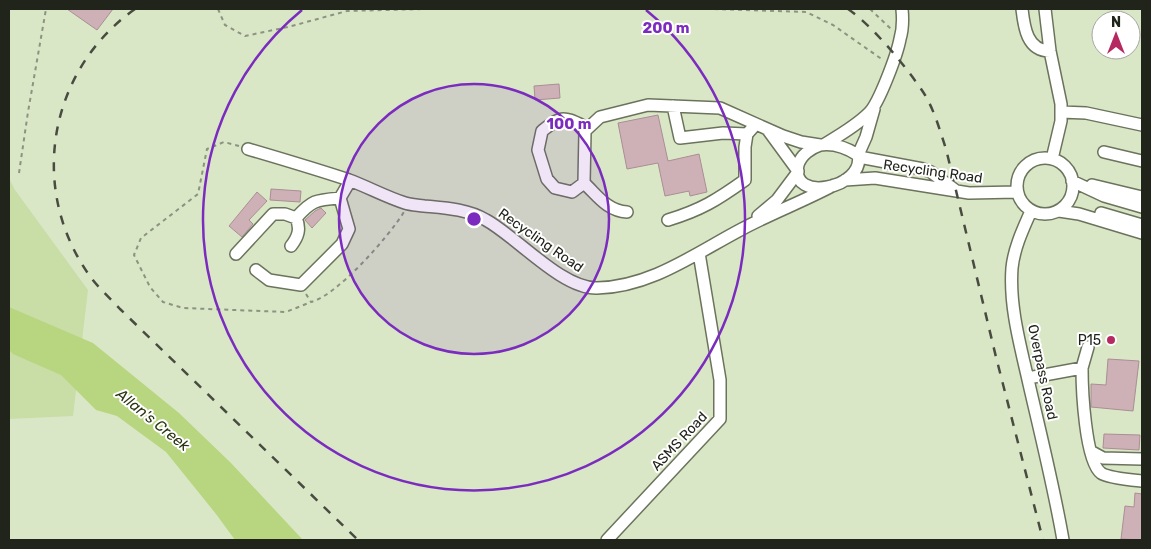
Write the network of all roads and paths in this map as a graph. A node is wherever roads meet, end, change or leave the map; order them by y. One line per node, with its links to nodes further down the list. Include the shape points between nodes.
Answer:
1 (46, 9): 27 (path)
2 (218, 9): 3 (path, via 225,25 245,36 347,11)
3 (425, 9)
4 (714, 9): 11 (path, via 806,12 833,25)
5 (870, 9): 9 (path)
6 (902, 9): 9 (street)
7 (1022, 9): 10 (street, via 1028,39 1039,49)
8 (1045, 9): 10 (street)
9 (901, 39): 11 (street)
10 (1050, 51): 14 (street)
11 (891, 66): 12 (street)
12 (875, 105): 20 (street, via 858,122); 23 (street)
13 (673, 106): 15 (street, via 720,108); 18 (street, via 648,105 600,117); 19 (street, via 680,138 723,132)
14 (1061, 112): 16 (street, via 1086,113); 24 (street)
15 (756, 124): 17 (street); 19 (street)
16 (1142, 124)
17 (767, 129): 20 (street); 26 (street)
18 (585, 131): 31 (street); 31 (street, via 583,126 568,118 556,120 542,131 538,150 547,179 555,188 572,192)
19 (747, 134): 43 (street, via 744,180 714,202)
20 (822, 145): 23 (street, via 842,148); 26 (street, via 806,153)
21 (248, 149): 28 (street, Recycling Road); 52 (path, via 224,142 206,149 198,194 141,238 134,255 150,287 163,302 183,308 286,312)
22 (1104, 152): 25 (street)
23 (858, 156): 29 (street, via 857,167); 33 (street, via 923,169)
24 (1052, 159): 30 (street, via 1066,168); 34 (street, via 1029,162 1018,176)
25 (1142, 162)
26 (798, 172): 32 (street, via 802,182 811,188 823,189); 45 (street, via 777,200)
27 (20, 173)
28 (350, 180): 36 (street); 37 (street, Recycling Road)
29 (845, 180): 32 (street); 33 (street, Recycling Road, via 876,178)
30 (1074, 181): 35 (street); 38 (street, via 1104,196); 40 (street, via 1068,201)
31 (584, 183): 41 (street, via 609,208)
32 (834, 185): 45 (street, Recycling Road)
33 (956, 191): 34 (street, Recycling Road, via 984,194)
34 (1017, 192): 39 (street)
35 (1142, 196)
36 (340, 198): 42 (street, via 309,204); 51 (street, via 349,229 342,244)
37 (407, 204): 48 (street, Recycling Road, via 466,212 486,220 548,266 586,288 609,288 637,282); 52 (path, via 404,213 346,279 319,300)
38 (1142, 207)
39 (1031, 211): 40 (street, via 1045,214); 55 (street, Overpass Road, via 1016,248 1012,271 1016,318)
40 (1059, 211): 44 (street, via 1073,208); 46 (street)
41 (627, 212)
42 (296, 218): 47 (street, via 299,225 297,238); 49 (street, via 273,214)
43 (668, 220)
44 (1142, 225)
45 (743, 228): 48 (street, Recycling Road)
46 (1142, 233)
47 (291, 246)
48 (699, 253): 59 (street, ASMS Road, via 720,380 720,419)
49 (236, 254)
50 (256, 270): 51 (street, via 269,280)
51 (301, 286): 52 (path)
52 (311, 302)
53 (1088, 347): 54 (street)
54 (1082, 368): 55 (street); 56 (street, via 1085,426)
55 (1028, 378): 60 (street, Overpass Road)
56 (1092, 452): 57 (street, via 1104,458); 58 (street, via 1094,467 1102,474)
57 (1142, 459)
58 (1142, 481)
59 (607, 540)
60 (1063, 540)

